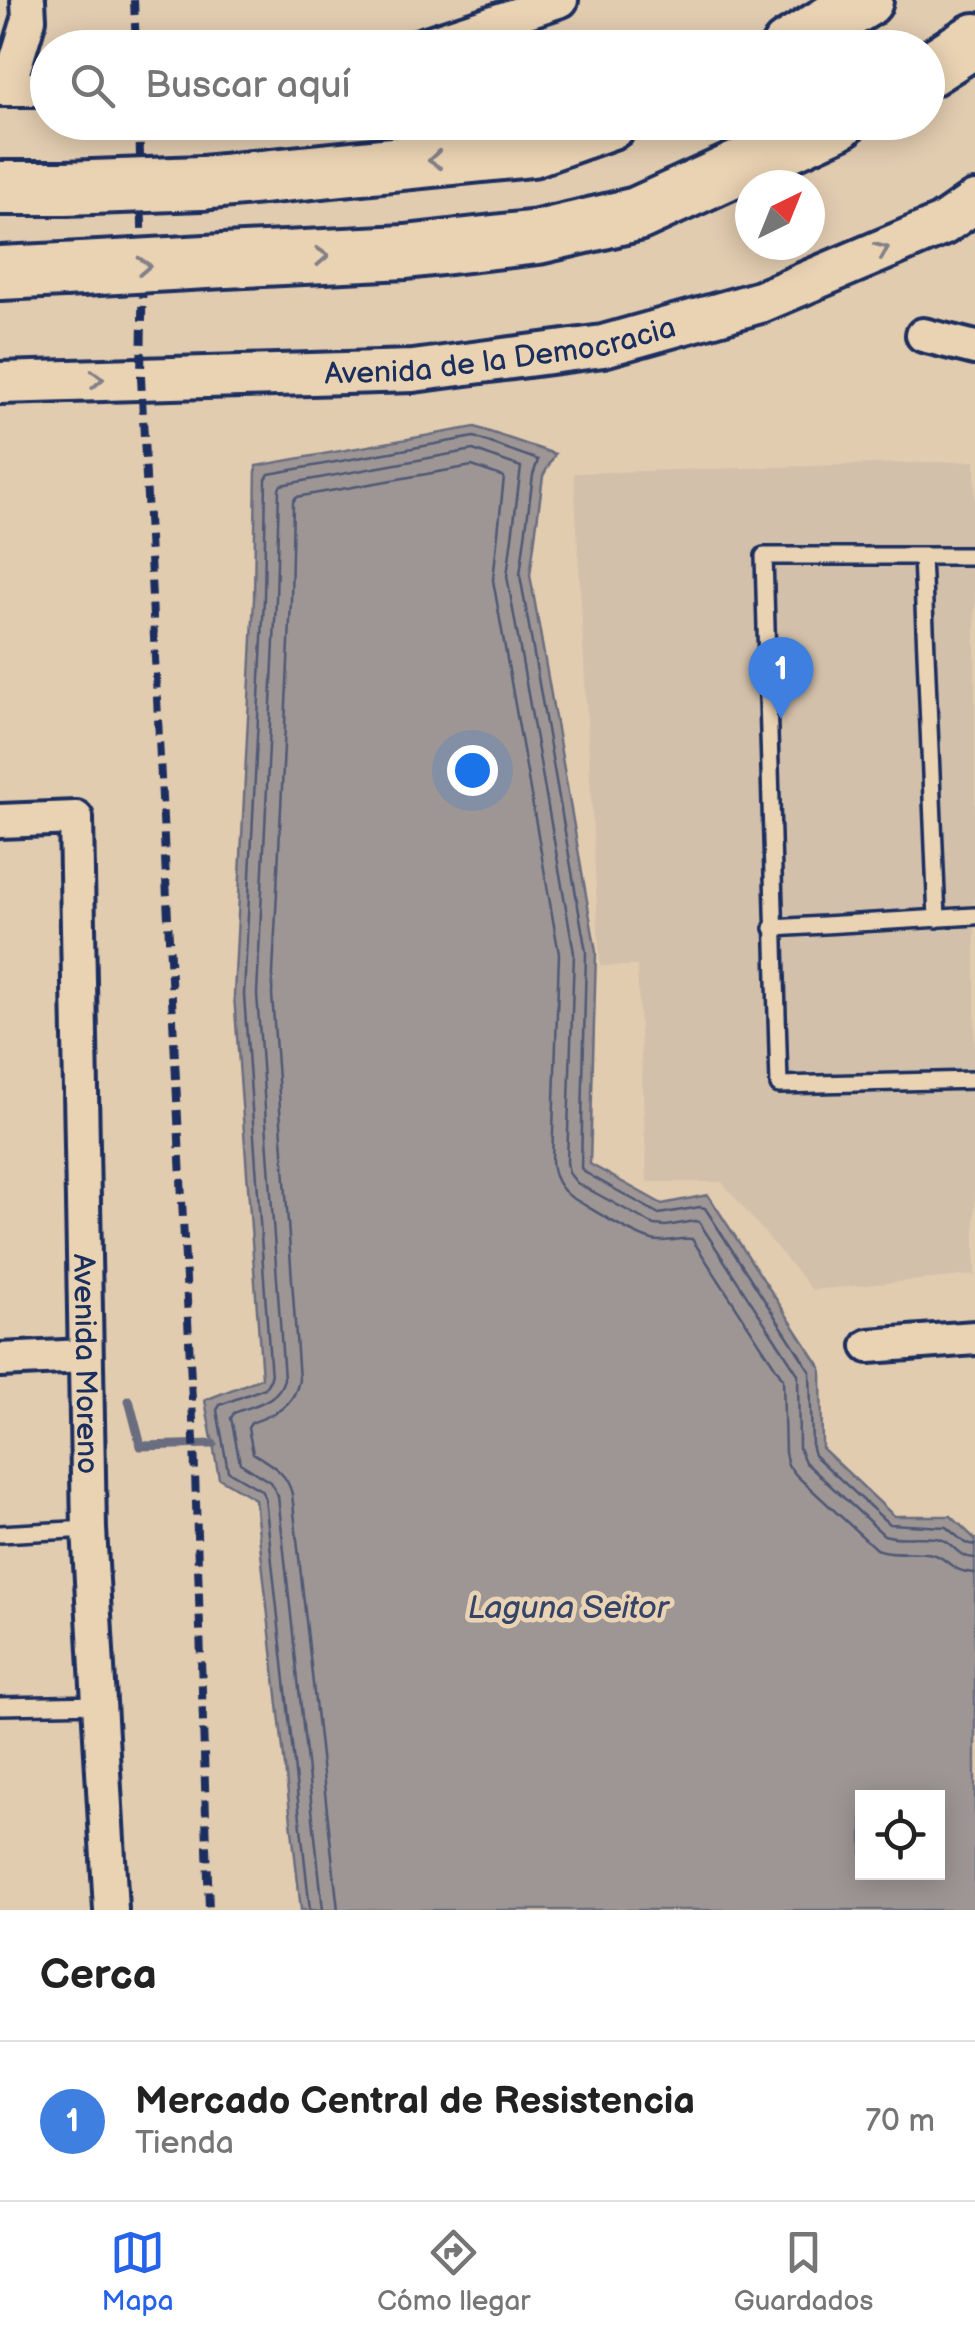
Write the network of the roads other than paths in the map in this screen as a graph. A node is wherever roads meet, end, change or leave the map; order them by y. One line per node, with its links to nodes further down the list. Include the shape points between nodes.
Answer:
1 (28, 0): 8 (street, via 30,19)
2 (561, 0): 4 (street)
3 (866, 0): 5 (highway)
4 (469, 30)
5 (817, 30)
6 (975, 40): 7 (highway)
7 (945, 59)
8 (4, 88): 9 (street)
9 (30, 88)
10 (560, 140): 12 (highway, one-way to 12, bridge, via 532,150 202,182)
11 (799, 140): 15 (highway, one-way to 11, bridge, via 406,252 538,237 637,214)
12 (0, 188)
13 (975, 202): 14 (street, Avenida de la Democracia)
14 (958, 226): 18 (street, Avenida de la Democracia, one-way to 14, via 413,371 602,346 760,302)
15 (0, 274)
16 (923, 335): 17 (street)
17 (975, 348)
18 (0, 383)
19 (922, 556): 20 (lane); 23 (lane); 24 (lane, via 764,556)
20 (975, 556)
21 (0, 822): 28 (street, Avenida Moreno, via 76,818)
22 (975, 916): 23 (lane)
23 (936, 918): 24 (lane)
24 (773, 928): 25 (lane, via 779,1085)
25 (975, 1080)
26 (975, 1338): 27 (street)
27 (870, 1346)
28 (86, 1356): 29 (street); 30 (street, Avenida Moreno)
29 (0, 1360)
30 (89, 1529): 31 (lane); 32 (street, Avenida Moreno)
31 (0, 1534)
32 (100, 1704): 33 (lane); 34 (street, Avenida Moreno)
33 (0, 1706)
34 (111, 1910)

